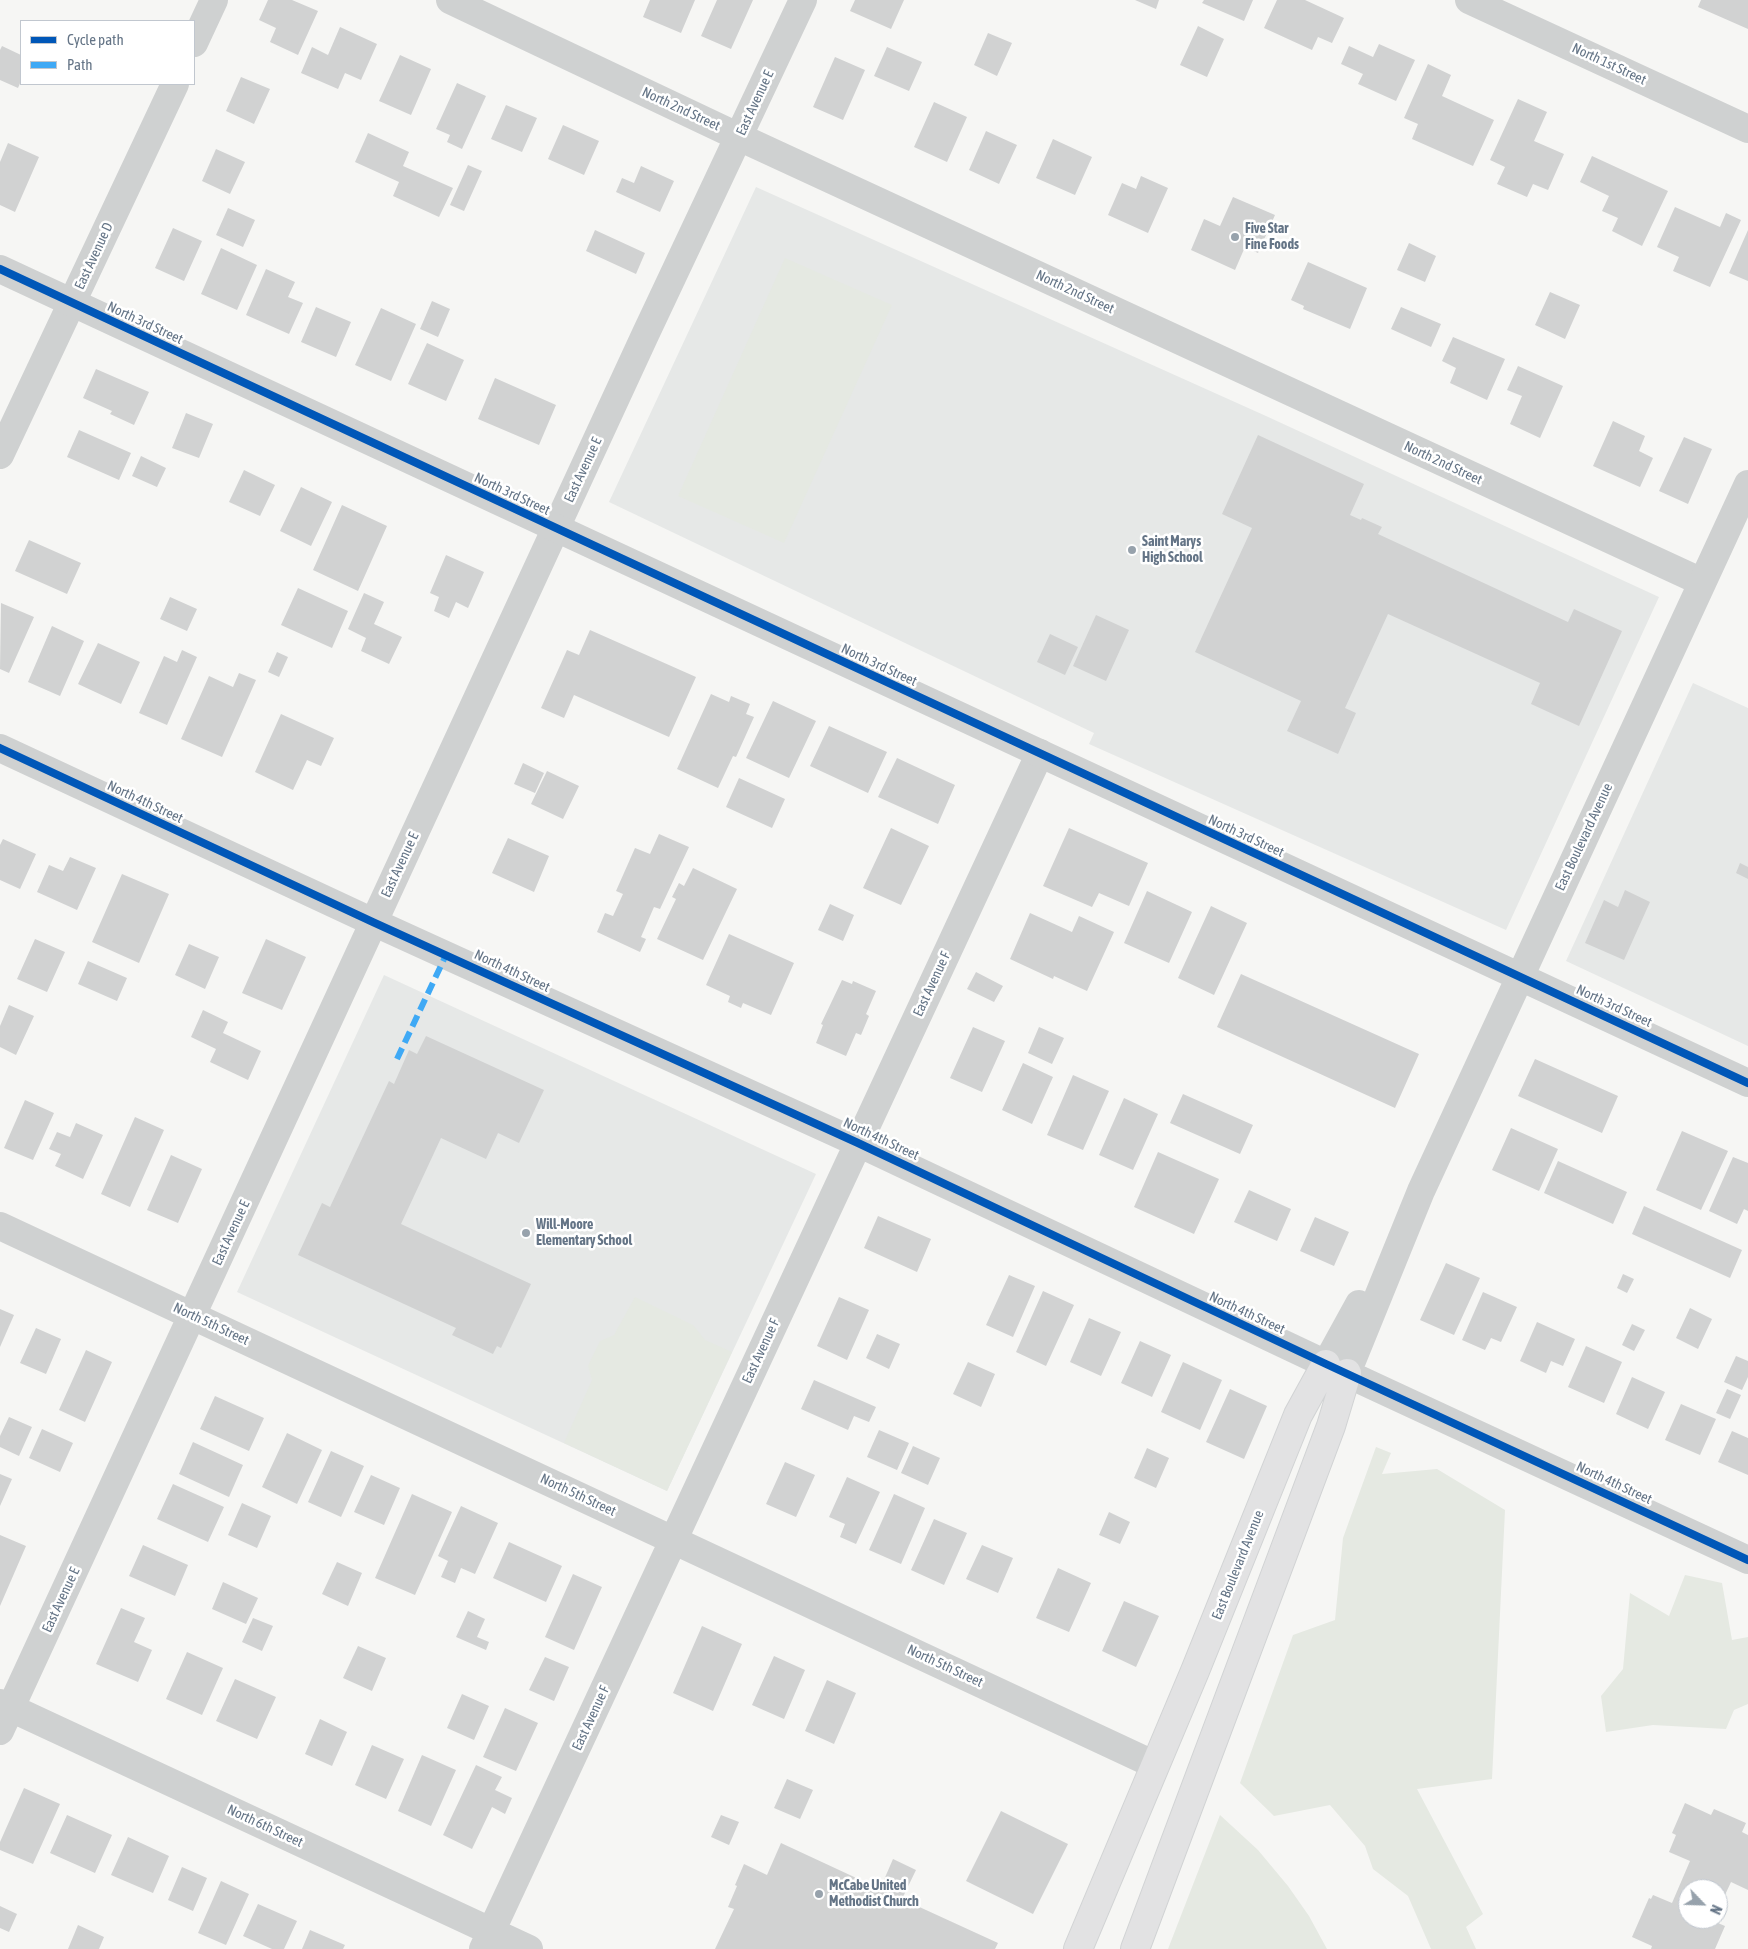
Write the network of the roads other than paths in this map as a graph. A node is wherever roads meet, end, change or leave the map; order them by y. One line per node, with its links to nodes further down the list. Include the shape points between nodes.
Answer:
1 (214, 0): 5 (street)
2 (450, 0): 8 (street, North 2nd Street)
3 (803, 0): 8 (street, East Avenue E)
4 (1469, 0): 7 (street, North 1st Street)
5 (195, 41)
6 (175, 85): 10 (street, East Avenue D)
7 (1748, 129)
8 (739, 137): 13 (street, East Avenue E); 14 (street, North 2nd Street)
9 (0, 269): 10 (street, North 3rd Street)
10 (71, 302): 11 (street, East Avenue D); 13 (street, North 3rd Street)
11 (0, 455)
12 (1748, 484): 14 (street, East Boulevard Avenue)
13 (556, 528): 16 (street, North 3rd Street); 17 (street, East Avenue E)
14 (1702, 582): 18 (street, East Boulevard Avenue)
15 (0, 748): 17 (street, North 4th Street)
16 (1040, 753): 18 (street, North 3rd Street); 20 (street, East Avenue F)
17 (373, 922): 20 (street, North 4th Street); 22 (street, East Avenue E)
18 (1521, 977): 19 (street, North 3rd Street); 23 (street, East Boulevard Avenue)
19 (1748, 1082)
20 (858, 1142): 23 (street, North 4th Street); 24 (street, East Avenue F)
21 (0, 1226): 22 (street, North 5th Street)
22 (193, 1315): 24 (street, North 5th Street); 26 (street, East Avenue E)
23 (1337, 1369): 25 (street, North 4th Street); 27 (main road, East Boulevard Avenue, via 1298,1415); 31 (main road, East Boulevard Avenue, via 1331,1426)
24 (674, 1540): 27 (street, North 5th Street); 28 (street, East Avenue F)
25 (1748, 1560)
26 (4, 1714): 28 (street, North 6th Street)
27 (1155, 1765): 30 (main road, East Boulevard Avenue)
28 (487, 1940): 29 (street, North 6th Street)
29 (529, 1949)
30 (1078, 1949)
31 (1135, 1949)

